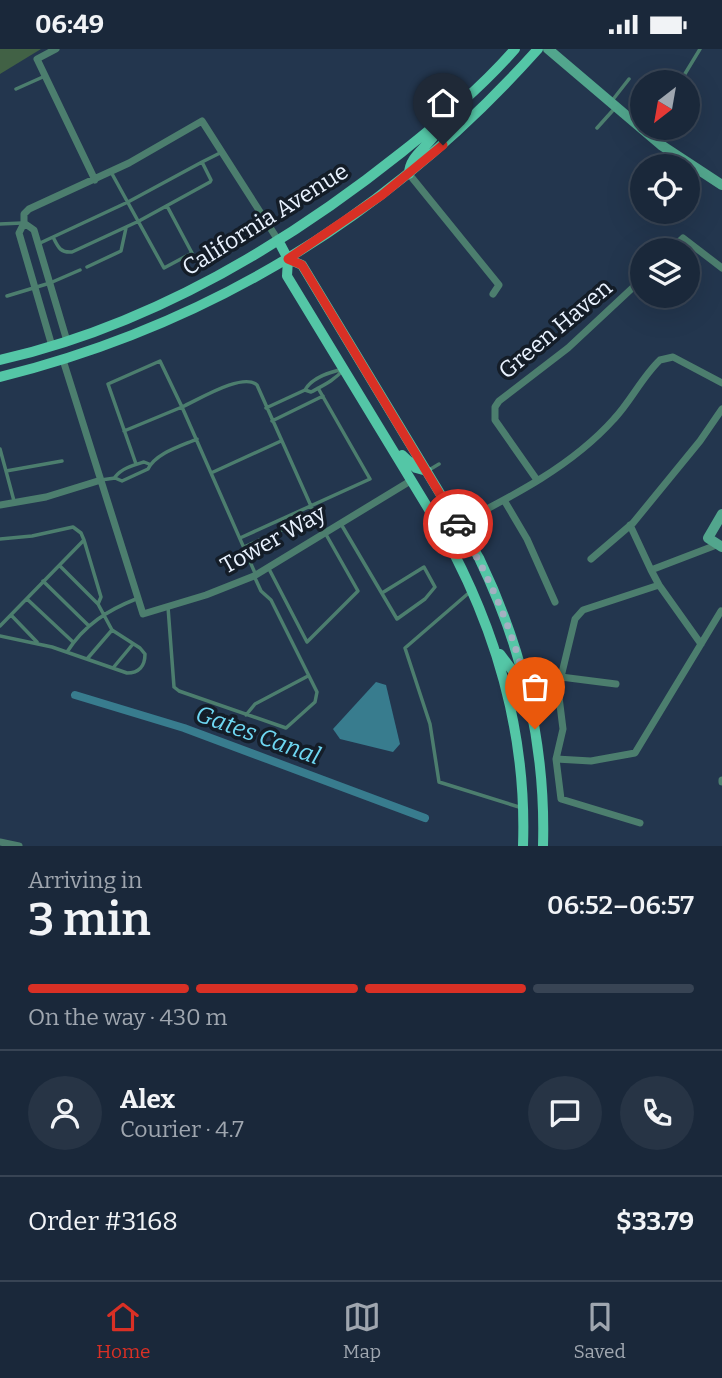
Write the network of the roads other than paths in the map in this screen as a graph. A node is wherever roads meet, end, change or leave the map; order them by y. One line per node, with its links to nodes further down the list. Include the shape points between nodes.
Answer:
1 (56, 49): 7 (street, via 37,59)
2 (515, 49): 12 (main road, California Avenue)
3 (538, 49): 18 (main road, California Avenue, via 476,115)
4 (548, 49): 10 (street)
5 (700, 49): 6 (lane)
6 (687, 70)
7 (45, 76): 9 (lane); 19 (street)
8 (629, 79): 10 (lane)
9 (16, 89)
10 (614, 104): 11 (street); 13 (lane)
11 (630, 116)
12 (442, 120): 18 (main road, via 435,138 412,160); 28 (main road, California Avenue, via 366,180)
13 (597, 128)
14 (657, 140): 20 (street)
15 (222, 152): 16 (lane); 17 (street, via 202,121); 28 (street)
16 (202, 162): 21 (lane); 22 (lane, via 210,183)
17 (111, 172): 19 (street); 21 (lane)
18 (409, 174): 31 (main road, California Avenue); 38 (street, via 499,285)
19 (95, 180): 24 (street, via 29,209)
20 (722, 185)
21 (128, 202): 23 (lane); 27 (lane)
22 (167, 206): 23 (lane); 23 (lane, via 192,253 164,268)
23 (139, 221): 26 (lane)
24 (24, 223): 25 (lane); 29 (street, via 34,230); 36 (street, via 19,233)
25 (0, 224)
26 (126, 227): 27 (lane, via 72,252 60,250); 32 (lane, via 121,251)
27 (53, 237): 29 (lane)
28 (278, 240): 31 (main road); 40 (main road, California Avenue, via 165,303)
29 (38, 244): 35 (street)
30 (700, 251): 33 (street)
31 (288, 259): 43 (main road, California Avenue, via 176,318); 44 (main road, via 287,276); 64 (main road, via 302,265)
32 (87, 267)
33 (722, 268)
34 (80, 270): 35 (lane)
35 (50, 283): 36 (lane); 40 (street)
36 (35, 288): 39 (lane); 41 (street)
37 (630, 290): 69 (street, Green Haven, via 495,407 495,420)
38 (493, 294)
39 (7, 296)
40 (67, 341): 41 (main road, California Avenue)
41 (52, 346): 42 (main road, California Avenue)
42 (0, 360)
43 (63, 360): 45 (main road, California Avenue); 67 (street)
44 (344, 369): 47 (lane); 48 (lane, via 308,384); 56 (main road)
45 (0, 377)
46 (722, 383): 69 (street, via 673,357 660,360 603,431)
47 (318, 388): 48 (lane); 49 (lane)
48 (305, 390): 51 (lane)
49 (323, 396): 53 (lane); 76 (lane, via 370,479)
50 (182, 407): 51 (lane, via 247,380 255,383); 54 (lane); 54 (lane, via 160,361 108,384); 55 (lane)
51 (266, 408): 53 (lane)
52 (722, 409): 81 (street)
53 (272, 421): 57 (lane)
54 (124, 431): 60 (lane)
55 (197, 439): 61 (lane); 65 (lane)
56 (388, 440): 64 (main road, via 416,468); 68 (main road)
57 (281, 441): 65 (lane); 76 (lane)
58 (0, 449): 63 (lane)
59 (62, 461): 63 (lane)
60 (136, 464): 61 (lane); 66 (lane)
61 (149, 464): 66 (lane, via 132,477)
62 (439, 464): 64 (lane)
63 (6, 471): 71 (lane)
64 (427, 471): 72 (main road)
65 (211, 473): 83 (lane)
66 (115, 478): 67 (lane)
67 (101, 479): 74 (street); 97 (street)
68 (412, 480): 72 (main road); 79 (street, Tower Way); 95 (main road)
69 (537, 480): 73 (street)
70 (0, 481): 71 (lane)
71 (9, 481): 74 (lane)
72 (444, 500): 80 (main road)
73 (504, 501): 80 (street); 99 (street)
74 (14, 503): 75 (street)
75 (0, 505)
76 (310, 506): 78 (lane); 83 (lane)
77 (722, 514): 86 (street, via 708,538)
78 (315, 515): 82 (lane); 87 (lane)
79 (341, 524): 82 (street, Tower Way); 96 (lane)
80 (458, 524): 119 (main road, via 492,585)
81 (629, 525): 88 (street); 91 (street)
82 (324, 535): 90 (street, Tower Way); 90 (lane, via 358,591 307,642)
83 (240, 538): 87 (lane)
84 (0, 539): 85 (lane, via 73,527)
85 (84, 540): 89 (lane); 100 (lane, via 102,597)
86 (720, 545): 91 (street)
87 (244, 547): 92 (lane)
88 (592, 559)
89 (60, 565): 93 (lane); 100 (lane)
90 (268, 569): 92 (street, Tower Way)
91 (651, 570): 94 (street)
92 (255, 575): 101 (street, Tower Way); 117 (lane)
93 (43, 582): 98 (lane); 106 (lane)
94 (659, 585): 112 (street); 118 (street, via 583,610 575,619)
95 (472, 589): 113 (main road); 123 (lane, via 405,648 430,724 439,782)
96 (382, 593): 96 (lane, via 397,619 435,587 424,567)
97 (138, 598): 101 (street, Tower Way, via 143,614); 103 (lane)
98 (27, 599): 104 (lane); 109 (lane)
99 (555, 602)
100 (98, 604): 103 (lane)
101 (168, 607): 121 (lane, via 174,687)
102 (721, 611): 112 (street)
103 (104, 613): 106 (lane); 107 (lane)
104 (11, 614): 105 (lane); 110 (lane)
105 (0, 626)
106 (89, 626): 109 (lane)
107 (112, 630): 111 (lane); 115 (lane)
108 (0, 636): 110 (lane)
109 (73, 642): 114 (lane)
110 (39, 644): 114 (lane)
111 (133, 644): 116 (lane); 116 (lane, via 145,654 141,668 135,673)
112 (701, 644): 122 (street, via 635,754 591,761)
113 (494, 646): 119 (main road); 123 (main road, via 513,718)
114 (67, 652): 115 (lane)
115 (87, 659): 116 (lane)
116 (113, 668)
117 (309, 676): 121 (lane, via 255,704); 121 (lane, via 317,697 291,725 280,727)
118 (559, 679): 119 (street); 120 (street); 122 (street, via 563,729)
119 (526, 683): 128 (main road, via 541,774)
120 (617, 684)
121 (246, 715)
122 (556, 759): 124 (street, via 561,799)
123 (523, 808): 126 (main road)
124 (640, 823)
125 (0, 842): 127 (street)
126 (526, 844)
127 (19, 846)
128 (543, 846)

